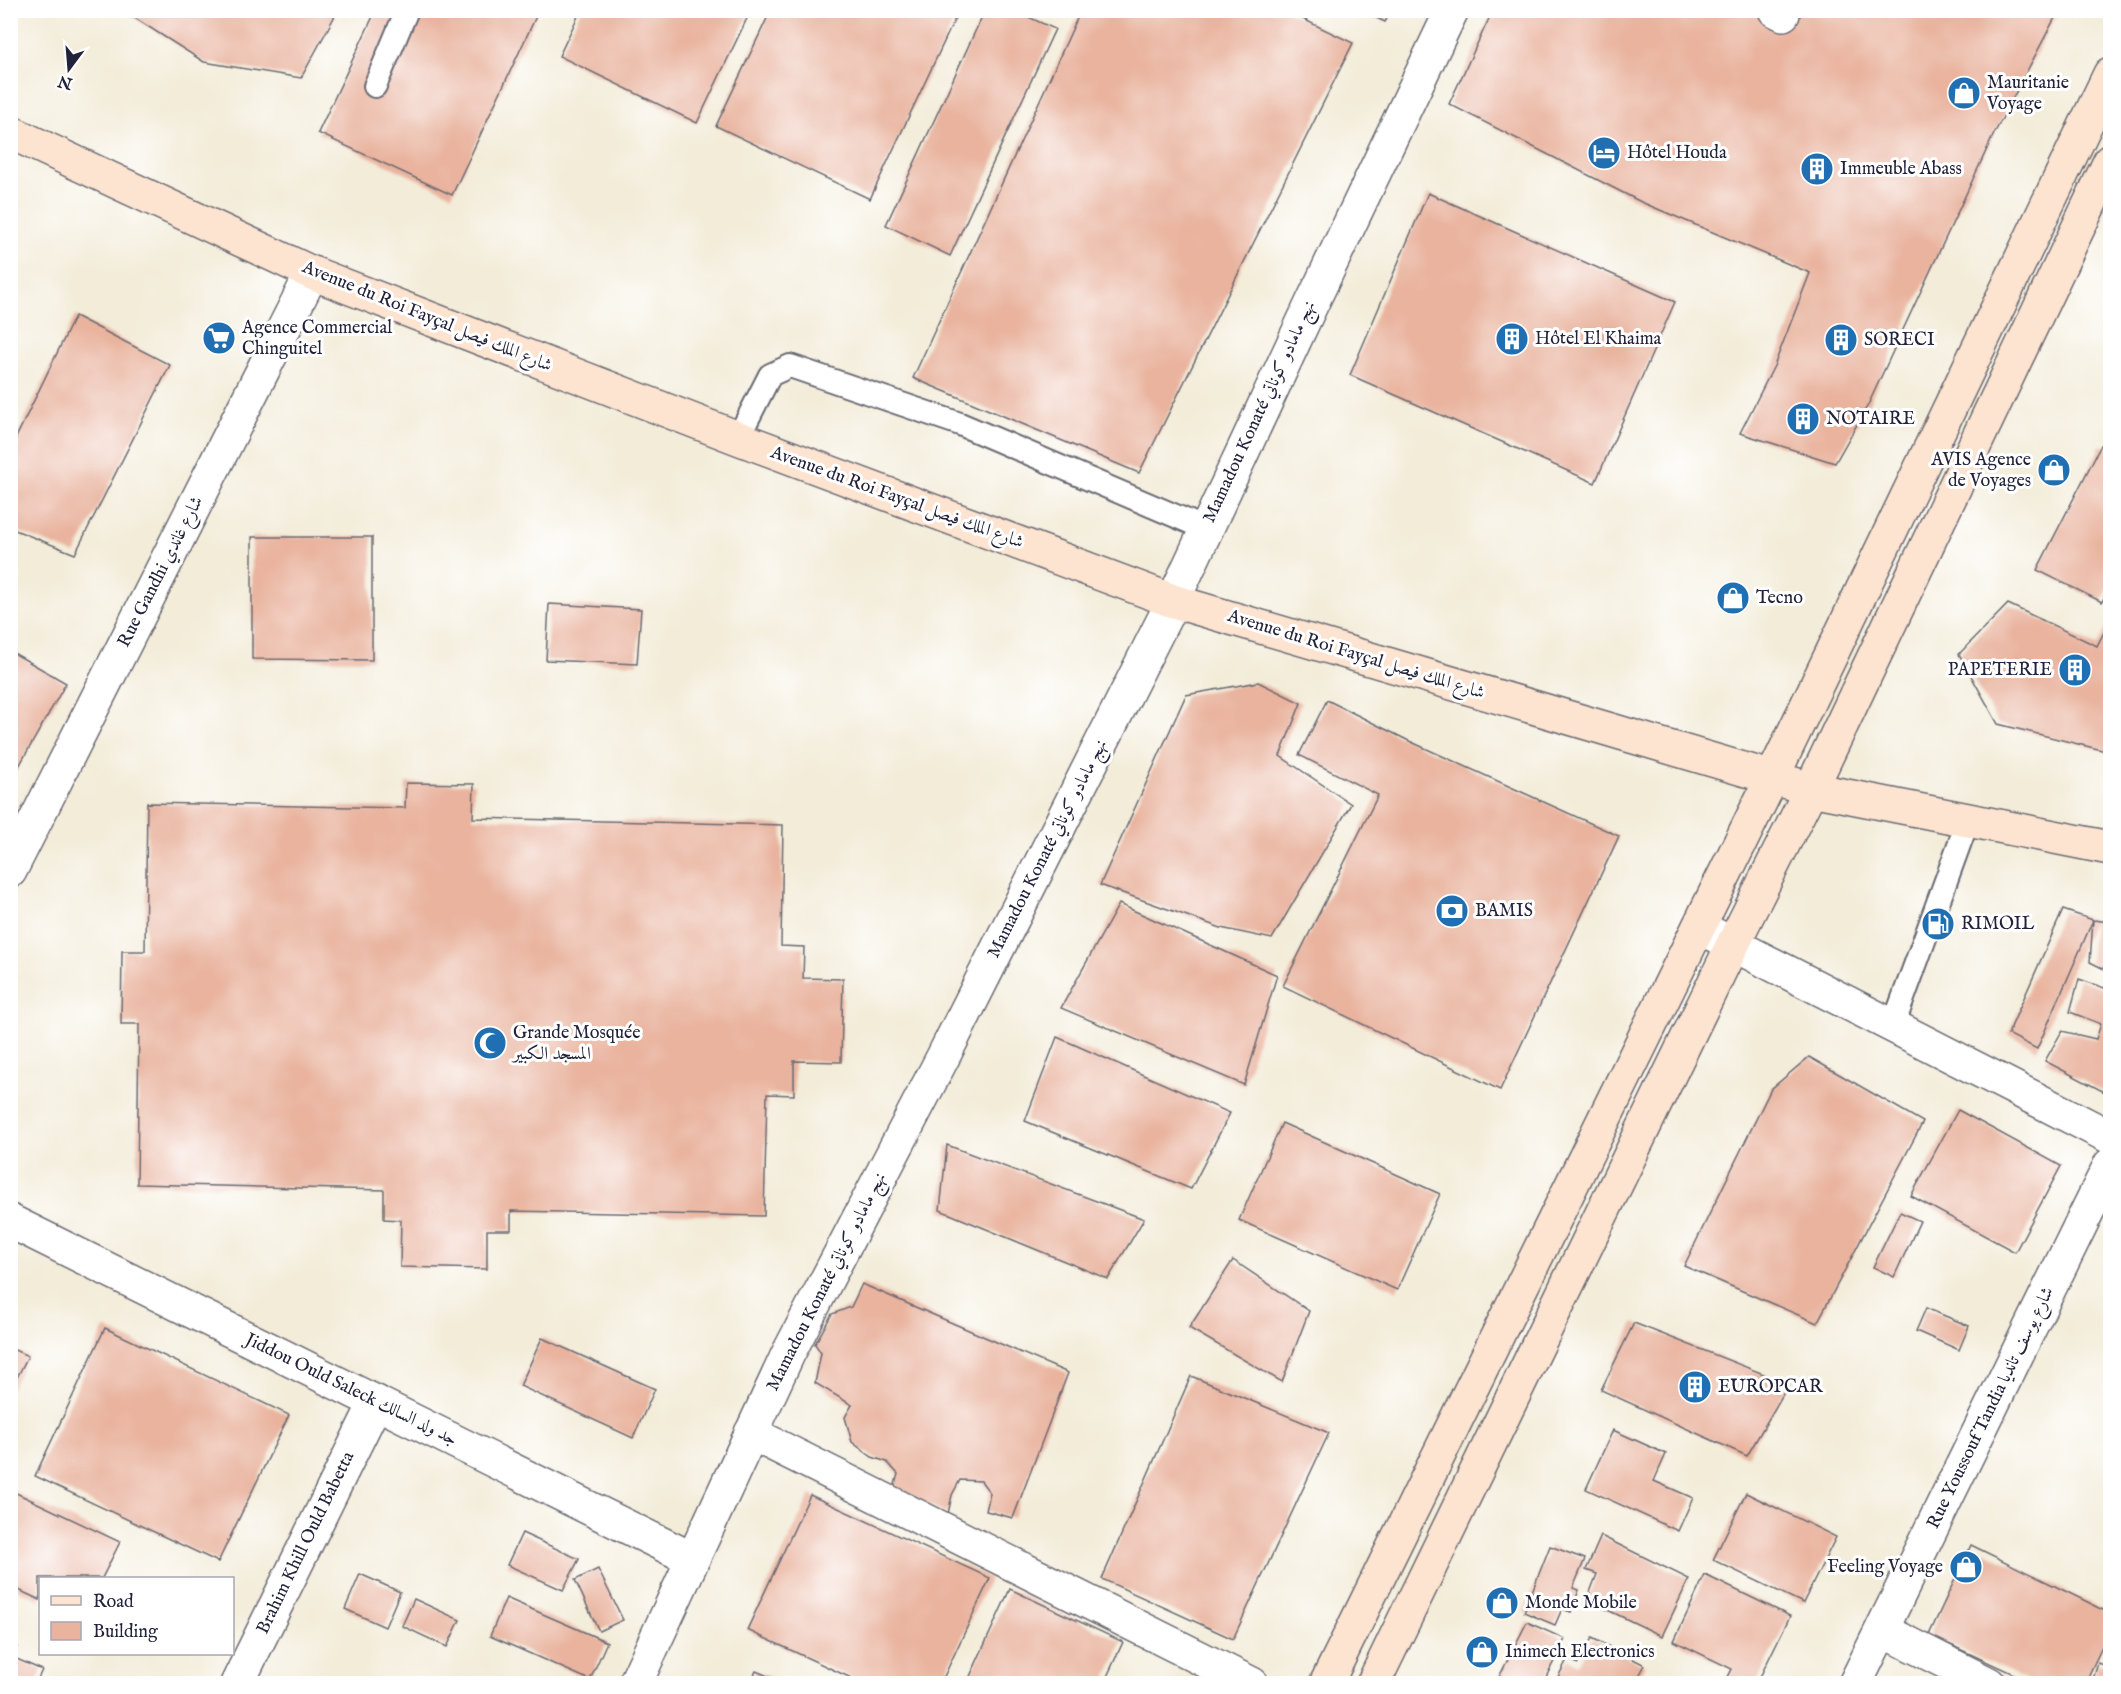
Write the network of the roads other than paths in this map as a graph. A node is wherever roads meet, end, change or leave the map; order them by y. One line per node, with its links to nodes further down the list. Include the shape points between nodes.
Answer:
1 (407, 10): 4 (lane)
2 (1452, 10): 9 (street, Mamadou Konaté نهج مامادو كوناتي)
3 (2110, 74): 11 (street)
4 (375, 86)
5 (10, 132): 7 (street, Avenue du Roi Fayçal شارع الملك فيصل)
6 (2110, 161): 12 (street)
7 (312, 273): 8 (street, Avenue du Roi Fayçal شارع الملك فيصل); 15 (street, Rue Gandhi شارع غاندي)
8 (738, 438): 9 (lane, via 770,375 790,366 960,424); 10 (street, Avenue du Roi Fayçal شارع الملك فيصل)
9 (1206, 529): 10 (street, Mamadou Konaté نهج مامادو كوناتي)
10 (1173, 601): 11 (street, Avenue du Roi Fayçal شارع الملك فيصل); 23 (street, Mamadou Konaté نهج مامادو كوناتي)
11 (1772, 778): 12 (street, Avenue du Roi Fayçal شارع الملك فيصل); 16 (street)
12 (1810, 789): 13 (street, Avenue du Roi Fayçal شارع الملك فيصل); 17 (street)
13 (1968, 820): 14 (street, Avenue du Roi Fayçal شارع الملك فيصل); 18 (lane)
14 (2110, 848)
15 (10, 871)
16 (1699, 927): 17 (street); 29 (street)
17 (1733, 944): 18 (street); 30 (street)
18 (1893, 1026): 19 (street)
19 (2110, 1137)
20 (2110, 1165): 25 (street, Rue Youssouf Tandia شارع يوسف تانديا)
21 (10, 1221): 22 (street, Jiddou Ould Saleck جد ولد السالك)
22 (376, 1402): 24 (street, Jiddou Ould Saleck جد ولد السالك); 26 (street, Brahim Khill Ould Babetta)
23 (751, 1433): 24 (street, Mamadou Konaté نهج مامادو كوناتي); 28 (street)
24 (692, 1559): 27 (street, Mamadou Konaté نهج مامادو كوناتي)
25 (1882, 1630): 31 (street, Rue Youssouf Tandia شارع يوسف تانديا); 32 (street)
26 (237, 1683)
27 (634, 1683)
28 (1252, 1683)
29 (1326, 1683)
30 (1373, 1683)
31 (1855, 1683)
32 (1989, 1683)

